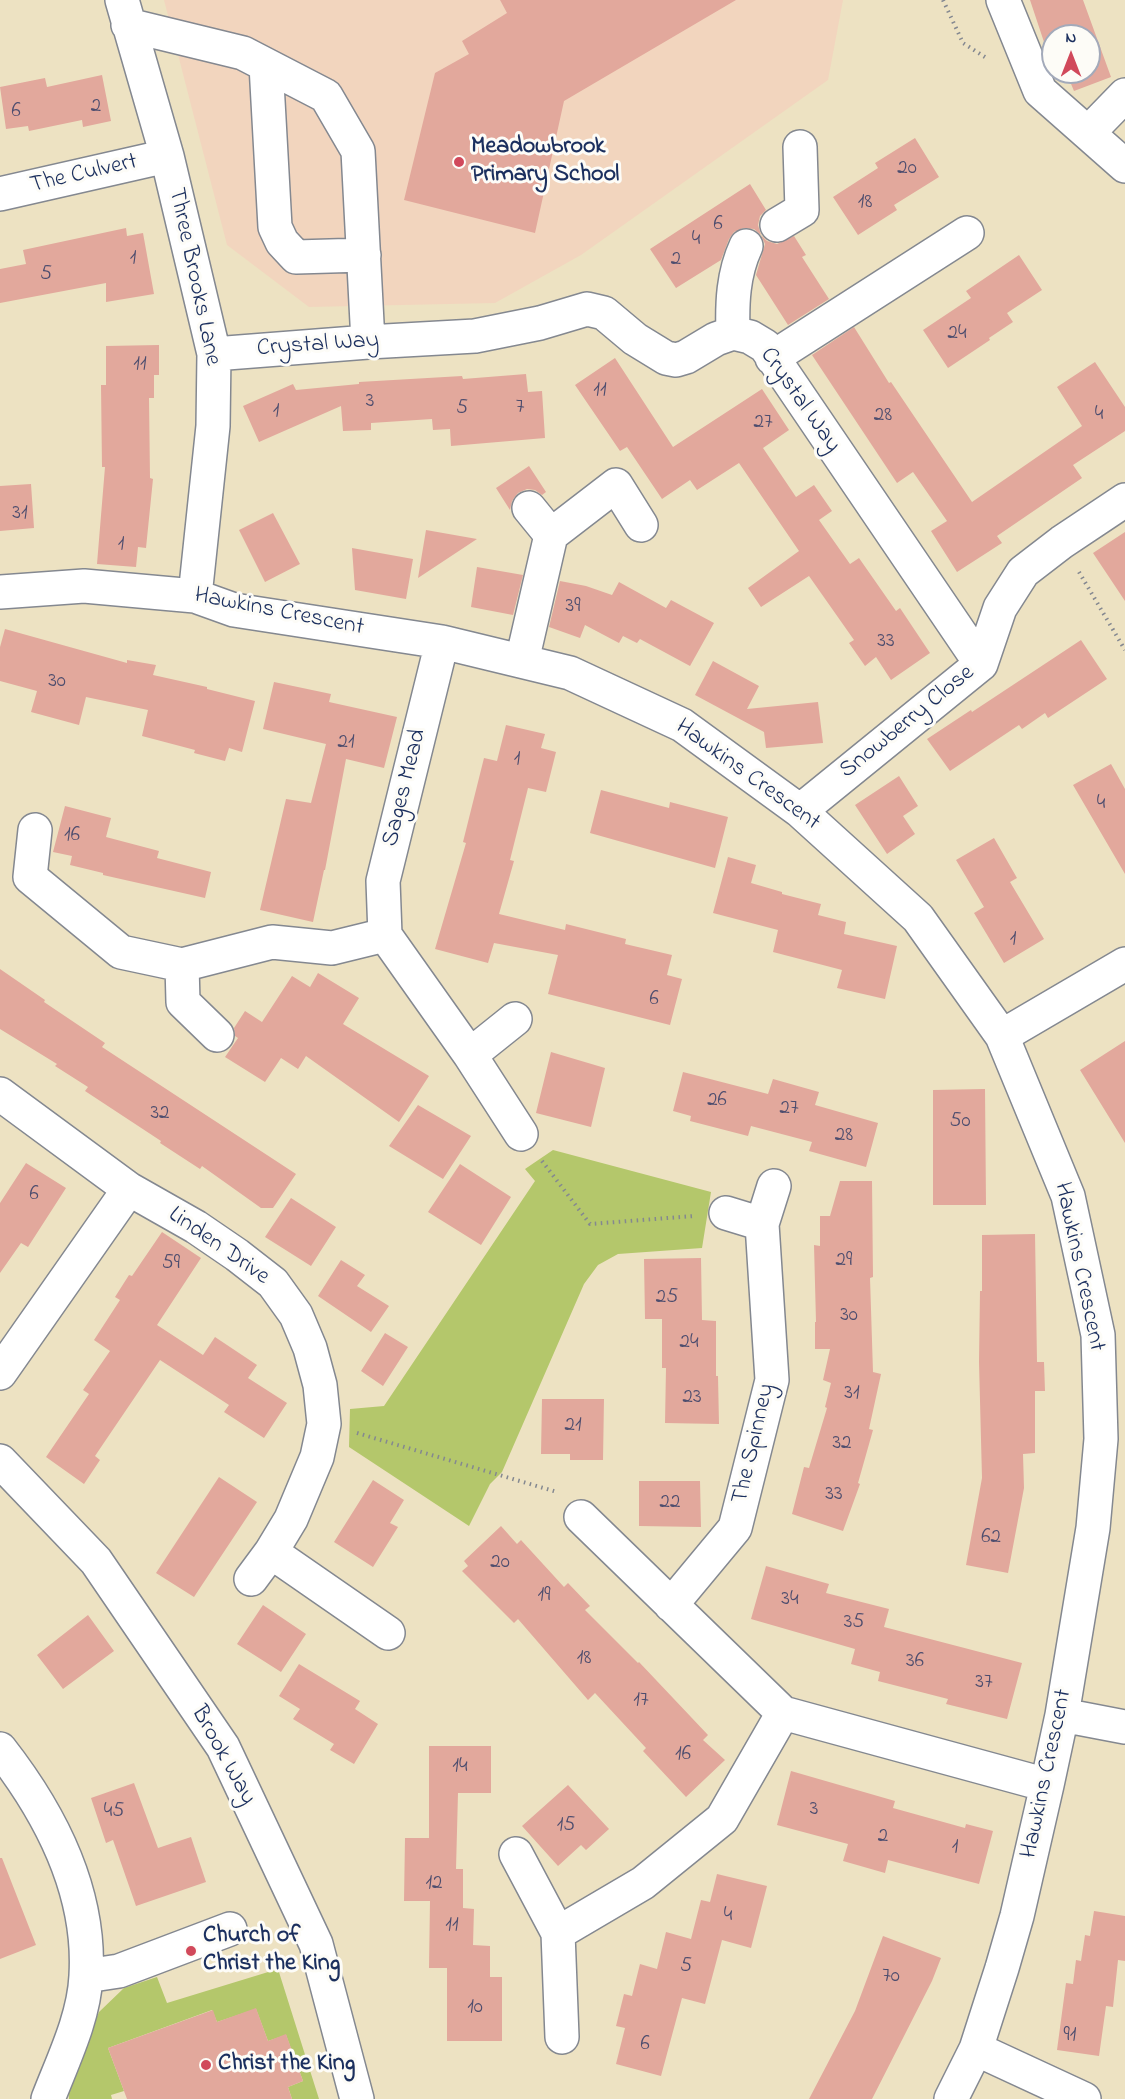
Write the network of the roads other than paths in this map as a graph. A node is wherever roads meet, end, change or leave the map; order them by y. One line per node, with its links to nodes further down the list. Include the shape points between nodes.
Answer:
1 (1004, 0): 5 (street, via 1040,91)
2 (125, 12): 3 (street, via 243,52); 7 (street, Three Brooks Lane)
3 (266, 65): 13 (street, via 326,96 358,151); 13 (street, via 275,227 282,242 296,257)
4 (1125, 95): 5 (street)
5 (1088, 133): 8 (street)
6 (800, 147): 10 (street, via 802,210)
7 (167, 156): 9 (street, The Culvert); 16 (street, Three Brooks Lane)
8 (1125, 166)
9 (0, 194)
10 (777, 225)
11 (967, 233): 17 (street)
12 (746, 246): 14 (street, via 735,281)
13 (364, 255): 15 (street)
14 (732, 333): 15 (street, Crystal Way, via 676,360 635,339 604,313 587,309 475,336); 17 (street, Crystal Way, via 765,346)
15 (368, 342): 16 (street, Crystal Way)
16 (214, 354): 23 (street, Three Brooks Lane, via 213,426)
17 (772, 358): 26 (street, Crystal Way)
18 (1125, 500): 26 (street, Snowberry Close, via 1023,572 1000,608)
19 (529, 508): 21 (street)
20 (642, 525): 21 (street, via 616,485)
21 (551, 535): 25 (street)
22 (0, 592): 23 (street, Hawkins Crescent, via 84,586)
23 (195, 596): 24 (street, Hawkins Crescent, via 234,610)
24 (442, 642): 25 (street, Hawkins Crescent); 29 (street, Sages Mead, via 383,881)
25 (522, 662): 27 (street, Hawkins Crescent, via 570,673 682,724)
26 (981, 664): 27 (street, Snowberry Close)
27 (800, 811): 34 (street, Hawkins Crescent, via 918,918)
28 (35, 830): 31 (street, via 30,877 121,952)
29 (385, 935): 31 (street, via 332,948 272,942); 35 (street)
30 (1125, 964): 34 (street)
31 (182, 965): 33 (street, via 183,1002)
32 (516, 1019): 35 (street)
33 (217, 1035)
34 (1002, 1036): 43 (street, Hawkins Crescent, via 1068,1196 1098,1335)
35 (470, 1055): 37 (street)
36 (0, 1094): 39 (street, Linden Drive)
37 (521, 1134)
38 (774, 1186): 41 (street, The Spinney)
39 (129, 1189): 42 (street); 46 (street, Linden Drive, via 196,1227 273,1283 296,1315 310,1347 320,1385 324,1424 309,1477)
40 (726, 1213): 41 (street)
41 (762, 1224): 48 (street, The Spinney, via 772,1380 735,1528)
42 (0, 1373)
43 (1113, 1439): 51 (street, Hawkins Crescent, via 1093,1528)
44 (0, 1461): 62 (street, Brook Way, via 96,1561 223,1747 316,1944)
45 (581, 1517): 48 (street)
46 (271, 1552): 47 (street, Linden Drive); 49 (street)
47 (251, 1579)
48 (671, 1605): 50 (street)
49 (388, 1633)
50 (783, 1713): 54 (street); 57 (street, via 722,1819 643,1883)
51 (1062, 1715): 52 (street); 54 (street, Hawkins Crescent)
52 (1125, 1727)
53 (0, 1749): 58 (street, via 26,1782 60,1844 80,1902)
54 (1047, 1785): 60 (street, Hawkins Crescent, via 1017,1916)
55 (516, 1854): 57 (street)
56 (230, 1929): 58 (street, via 118,1971)
57 (558, 1932): 59 (street)
58 (86, 1976): 61 (street, via 80,2012)
59 (562, 2037)
60 (976, 2049): 63 (street, Hawkins Crescent); 64 (street)
61 (48, 2099)
62 (357, 2099)
63 (951, 2099)
64 (1084, 2099)

